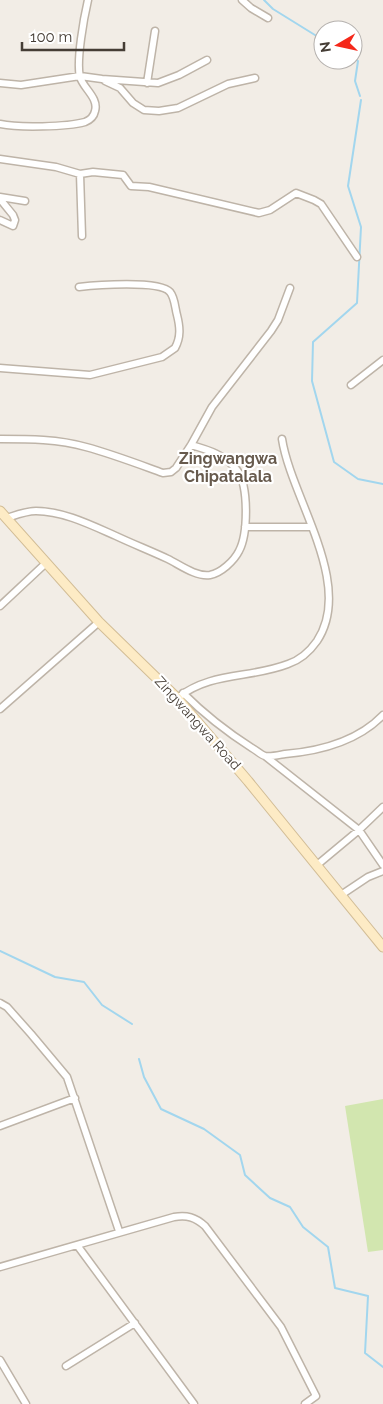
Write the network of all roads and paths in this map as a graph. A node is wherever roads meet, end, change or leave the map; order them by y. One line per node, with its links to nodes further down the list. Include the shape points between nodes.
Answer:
1 (88, 0): 6 (street, via 81,40)
2 (242, 0): 3 (street)
3 (268, 18)
4 (155, 31): 10 (street)
5 (207, 60): 10 (street, via 170,79)
6 (80, 76): 8 (street); 9 (street, via 20,85); 11 (street, via 96,106 94,115 86,122)
7 (255, 78): 8 (street, via 228,84 178,108 159,110 144,110 120,88)
8 (102, 79): 10 (street)
9 (0, 83)
10 (147, 83)
11 (0, 124)
12 (0, 160): 13 (street, via 44,165)
13 (80, 174): 17 (street); 18 (street, via 123,175 131,186 149,187 259,213 299,194 321,204)
14 (0, 198): 15 (street); 16 (street, via 15,220 13,226)
15 (24, 201)
16 (0, 220)
17 (82, 236)
18 (357, 257)
19 (78, 287): 22 (street, via 122,284 167,290 180,324 175,348 162,357 90,375)
20 (290, 288): 26 (street, via 272,331 212,407)
21 (383, 360): 23 (street)
22 (0, 368)
23 (351, 385)
24 (0, 439): 26 (street, via 50,440 85,446 163,473 176,468)
25 (282, 439): 29 (street, via 285,456)
26 (191, 445): 28 (street, via 221,455 238,471 244,491)
27 (2, 514): 28 (street, via 38,511 66,517 205,575 224,568 235,557 242,544); 30 (street, Zingwangwa Road)
28 (245, 527): 29 (street)
29 (312, 527): 33 (street, via 326,574 330,604 325,626 314,646 288,664 203,682)
30 (46, 563): 31 (street); 32 (street, Zingwangwa Road)
31 (0, 606)
32 (100, 622): 33 (street, Zingwangwa Road); 34 (street)
33 (180, 695): 36 (street, via 227,732); 39 (street, Zingwangwa Road)
34 (0, 709)
35 (383, 715): 36 (street, via 362,731 322,749)
36 (265, 756): 38 (street)
37 (383, 807): 38 (street)
38 (359, 830): 39 (street); 40 (street)
39 (317, 865): 42 (street, Zingwangwa Road)
40 (383, 865)
41 (383, 872): 42 (street, via 368,877)
42 (340, 895): 43 (street, Zingwangwa Road)
43 (383, 947)
44 (0, 1003): 45 (street, via 62,1072)
45 (75, 1098): 46 (street); 47 (street)
46 (0, 1126)
47 (119, 1231): 48 (street); 55 (street, via 185,1216 205,1226 281,1327 316,1396)
48 (77, 1245): 49 (street); 50 (street)
49 (0, 1267)
50 (135, 1323): 52 (street); 54 (street)
51 (0, 1360): 53 (street)
52 (66, 1366)
53 (26, 1404)
54 (194, 1404)
55 (305, 1404)

